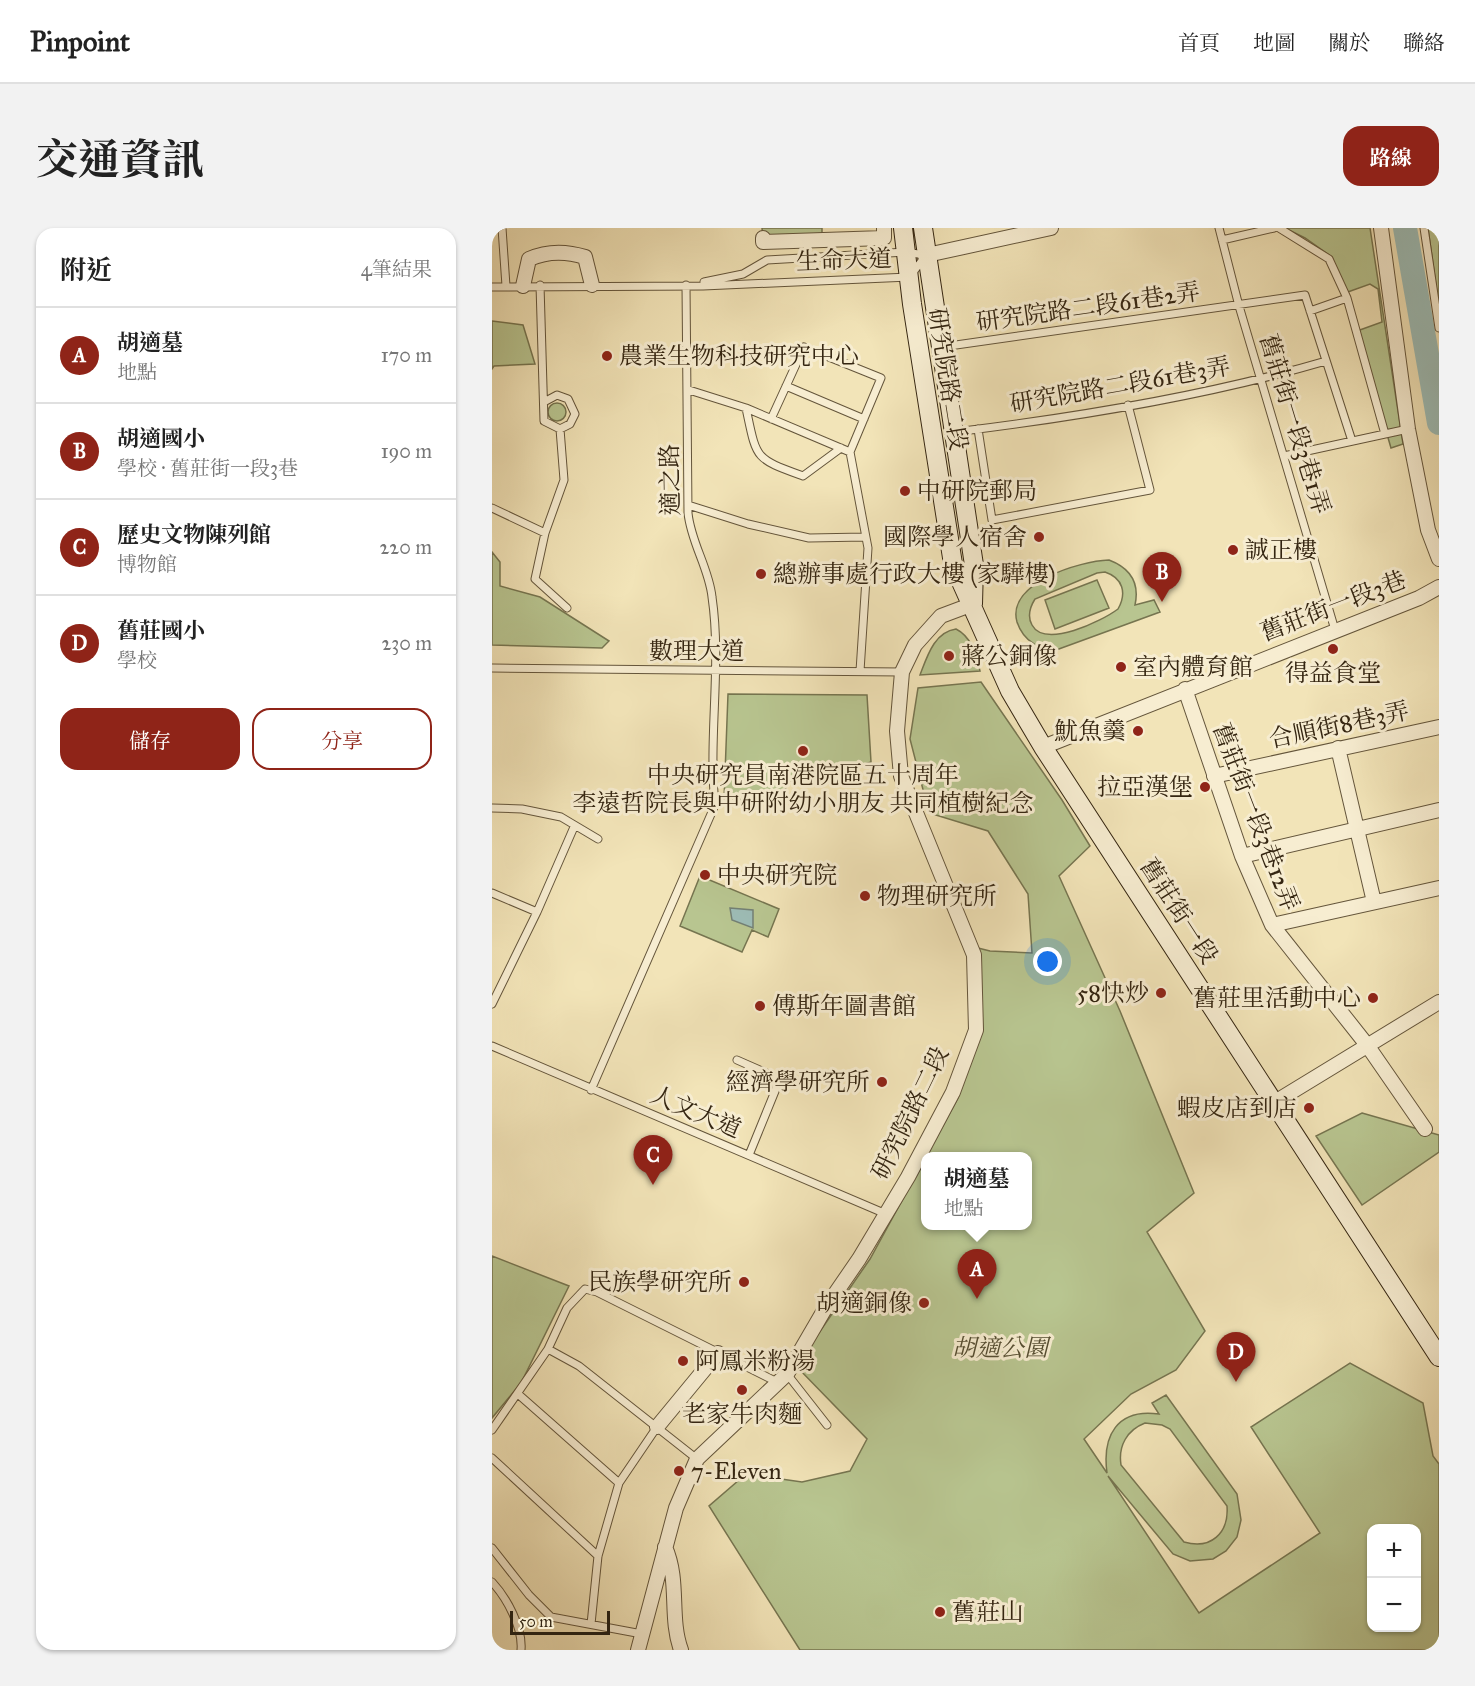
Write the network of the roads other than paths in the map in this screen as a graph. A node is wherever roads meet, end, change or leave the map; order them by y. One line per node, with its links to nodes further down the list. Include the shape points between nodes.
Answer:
1 (502, 228): 19 (lane)
2 (822, 228): 3 (street, via 822,236 763,238 763,242 884,238)
3 (884, 228)
4 (903, 228): 13 (main road, 研究院路二段)
5 (923, 228): 14 (main road, 研究院路二段)
6 (1051, 228): 14 (street)
7 (1219, 228): 12 (lane, 舊莊街一段3巷1弄)
8 (1274, 228): 12 (lane)
9 (1279, 228): 22 (lane, via 1329,259)
10 (1381, 228): 38 (street)
11 (1424, 228): 25 (lane)
12 (1222, 240): 23 (lane, 舊莊街一段3巷1弄)
13 (906, 252): 14 (lane, 生命大道); 15 (main road, 研究院路二段); 18 (lane, 生命大道, via 767,260 743,274)
14 (927, 255): 15 (lane, 生命大道); 26 (main road, 研究院路二段)
15 (909, 277): 18 (lane, 生命大道); 51 (main road, 研究院路二段, via 953,564)
16 (540, 285): 17 (lane, 生命大道); 20 (lane, 生命大道); 31 (lane)
17 (592, 285): 18 (lane, 生命大道); 20 (street, via 585,257 571,252 529,259)
18 (686, 285): 30 (lane, 適之路)
19 (507, 286): 20 (lane, 生命大道); 21 (lane, 生命大道)
20 (523, 286)
21 (492, 287)
22 (1347, 298): 24 (lane); 40 (lane)
23 (1239, 306): 24 (lane, 研究院路二段61巷2弄, via 1305,295); 26 (lane, 研究院路二段61巷2弄); 28 (lane, 舊莊街一段3巷1弄)
24 (1310, 311): 27 (lane)
25 (1439, 328)
26 (942, 347): 39 (main road, 研究院路二段)
27 (1326, 361): 28 (lane, 研究院路二段61巷3弄); 41 (lane)
28 (1261, 380): 32 (lane, 研究院路二段61巷3弄); 44 (lane, 舊莊街一段3巷1弄)
29 (786, 386): 34 (lane); 35 (lane); 35 (lane, via 804,347 880,378)
30 (688, 390): 33 (lane); 45 (lane, 適之路)
31 (544, 402): 36 (lane, via 544,421); 36 (lane, via 557,395 572,403 573,420)
32 (1128, 405): 37 (lane, 研究院路二段61巷3弄); 37 (lane, via 1150,490 992,520)
33 (746, 408): 34 (lane); 42 (lane, via 754,445 765,462 803,476)
34 (771, 419): 42 (lane)
35 (864, 419): 43 (lane)
36 (560, 429): 47 (lane, via 564,480)
37 (978, 429): 39 (lane, 研究院路二段61巷3弄)
38 (1408, 429): 40 (lane); 49 (street, via 1428,530)
39 (955, 432): 51 (main road, 研究院路二段, via 974,565)
40 (1385, 434): 41 (lane)
41 (1352, 441): 44 (lane)
42 (841, 448): 43 (lane)
43 (850, 452): 48 (lane)
44 (1284, 456): 53 (lane, 舊莊街一段3巷1弄)
45 (688, 505): 48 (lane, via 809,538); 55 (lane, 適之路, via 690,534 712,594)
46 (492, 508): 47 (lane)
47 (545, 533): 52 (lane, via 535,579)
48 (866, 537): 56 (lane)
49 (1439, 559)
50 (1439, 587): 53 (street, 舊莊街一段3巷)
51 (973, 604): 57 (street, 研究院路二段, via 941,616 915,645); 60 (main road, 舊莊街一段, via 1010,691)
52 (567, 608)
53 (1335, 630): 58 (street, 舊莊街一段3巷)
54 (492, 668): 55 (lane, 數理大道)
55 (714, 670): 56 (lane, 數理大道); 79 (lane, 適之路, via 711,769 715,805)
56 (860, 671): 57 (lane, 數理大道)
57 (902, 672): 83 (street, 研究院路二段, via 897,731 901,776 974,955 976,1030 953,1092)
58 (1185, 689): 60 (street, 舊莊街一段3巷); 62 (street, 舊莊街一段3巷12弄)
59 (1439, 727): 61 (street, 合順街8巷3弄)
60 (1043, 747): 80 (main road, 舊莊街一段)
61 (1338, 748): 62 (street, 合順街8巷3弄); 66 (street)
62 (1214, 776): 68 (street, 舊莊街一段3巷12弄)
63 (492, 808): 65 (lane, via 522,809 561,818)
64 (1439, 810): 66 (street)
65 (574, 827): 67 (lane); 72 (lane)
66 (1356, 828): 68 (street); 71 (street)
67 (598, 839)
68 (1242, 856): 73 (street, 舊莊街一段3巷12弄)
69 (1439, 888): 71 (street)
70 (492, 893): 72 (lane)
71 (1374, 902): 73 (street)
72 (537, 912): 74 (lane)
73 (1272, 925): 76 (street, 舊莊街一段3巷12弄)
74 (492, 1004)
75 (1437, 1006): 76 (street)
76 (1367, 1045): 80 (street); 81 (street, 舊莊街一段3巷12弄)
77 (492, 1046): 79 (lane, 人文大道)
78 (737, 1060): 82 (lane, via 780,1079)
79 (591, 1090): 82 (lane, 人文大道)
80 (1275, 1102): 86 (main road, 舊莊街一段)
81 (1425, 1129)
82 (749, 1155): 83 (lane, 人文大道)
83 (886, 1214): 87 (street, 研究院路二段)
84 (548, 1349): 85 (lane, via 567,1308 585,1289); 88 (lane); 90 (lane, via 579,1366)
85 (718, 1353): 87 (lane); 90 (street)
86 (1439, 1357)
87 (782, 1378): 89 (lane); 93 (street, 研究院路二段)
88 (518, 1395): 91 (lane); 94 (lane)
89 (826, 1425)
90 (657, 1427): 93 (lane); 94 (lane)
91 (492, 1430)
92 (492, 1458): 97 (lane)
93 (697, 1459): 95 (street, 研究院路二段)
94 (619, 1483): 97 (lane)
95 (665, 1547): 100 (street, 研究院路二段); 103 (street, via 675,1584 676,1635)
96 (492, 1548): 99 (lane, via 551,1617)
97 (598, 1556): 99 (lane)
98 (492, 1582): 101 (lane, via 522,1639)
99 (591, 1624): 100 (lane)
100 (644, 1634): 102 (street, 研究院路二段)
101 (520, 1650)
102 (638, 1650)
103 (681, 1650)

